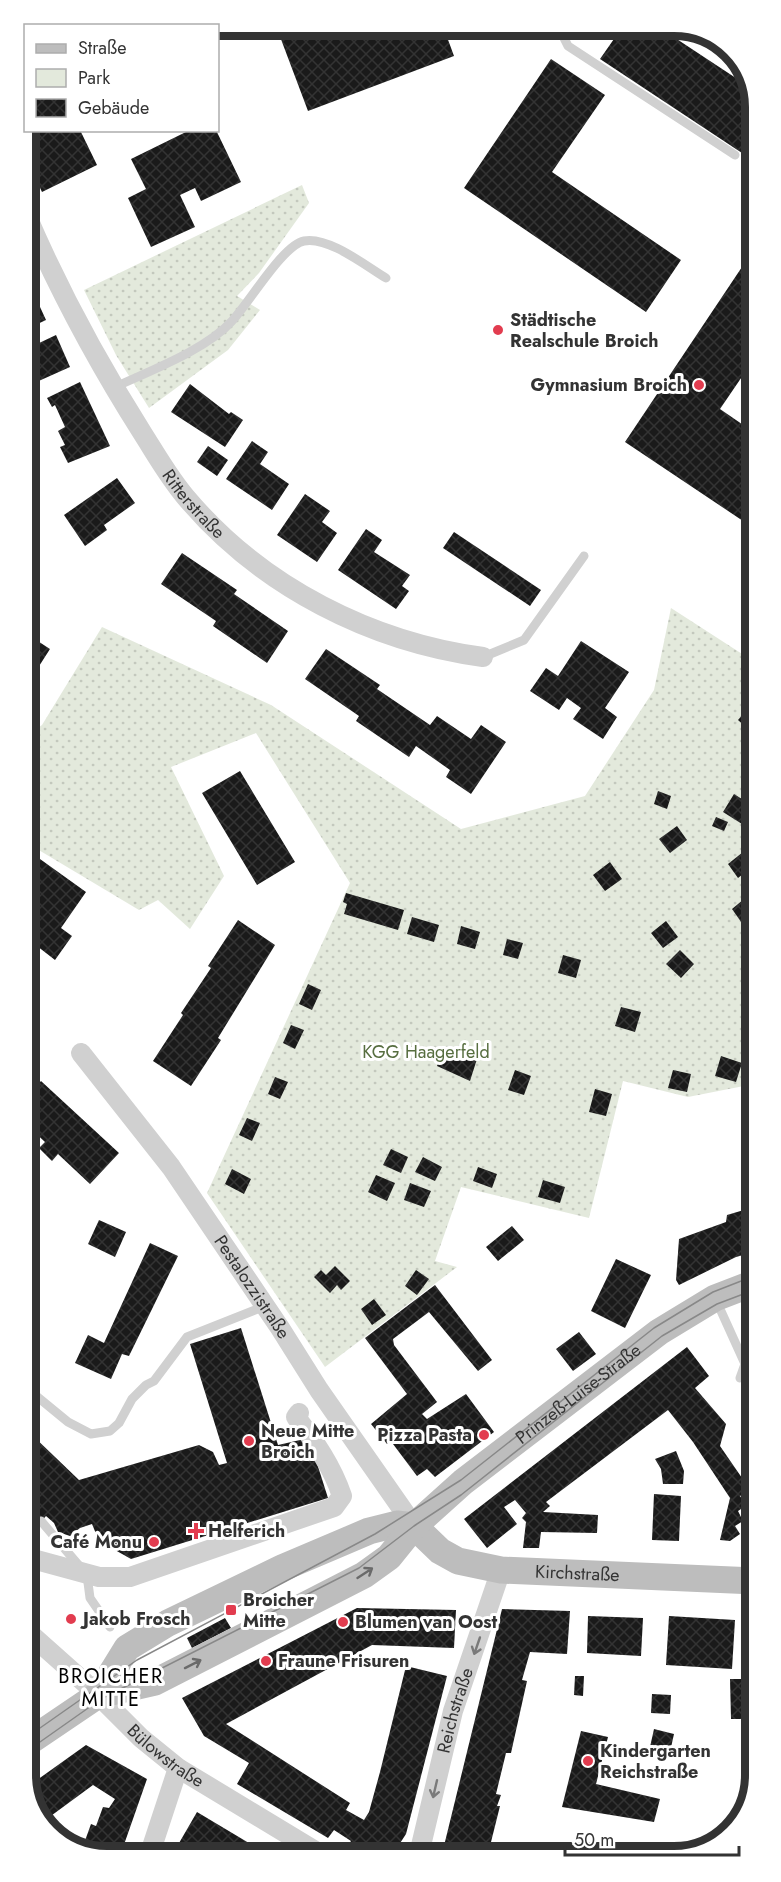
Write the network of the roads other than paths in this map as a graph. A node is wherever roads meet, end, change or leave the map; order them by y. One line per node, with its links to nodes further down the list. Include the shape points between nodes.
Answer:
1 (563, 36): 2 (lane, via 568,46)
2 (735, 155)
3 (36, 237): 5 (street, Ritterstraße, via 56,284)
4 (386, 278): 5 (lane, via 327,243 304,240 285,251 231,323 191,351)
5 (113, 388): 7 (street, Ritterstraße, via 188,501 235,547 286,585 328,612 376,631 445,652)
6 (584, 556): 7 (lane, via 524,640)
7 (483, 657)
8 (81, 1053): 11 (street, Pestalozzistraße, via 171,1167)
9 (745, 1286): 10 (main road, Prinzeß-Luise-Straße)
10 (715, 1298): 12 (lane, via 745,1364); 16 (main road, Prinzeß-Luise-Straße, via 659,1332 463,1482)
11 (266, 1306): 13 (lane, via 187,1337 154,1381 132,1399 119,1424 110,1431 91,1434 68,1422); 16 (street, Pestalozzistraße)
12 (740, 1378)
13 (36, 1396)
14 (299, 1413): 19 (street, via 296,1417 337,1480 342,1496 336,1511 130,1577)
15 (41, 1521): 19 (lane)
16 (414, 1526): 18 (main road, Kirchstraße, via 440,1551 458,1561); 23 (main road, Prinzeß-Luise-Straße, one-way to 16, via 156,1682 349,1584 389,1557); 23 (main road, Prinzeß-Luise-Straße, via 397,1524 369,1531 168,1623 127,1648)
17 (36, 1560): 19 (street)
18 (501, 1570): 20 (main road, Kirchstraße); 28 (street, Reichstraße, one-way to 28, via 453,1711)
19 (87, 1575): 21 (lane, via 90,1598)
20 (745, 1581)
21 (110, 1627)
22 (36, 1639): 23 (street, Bülowstraße)
23 (98, 1695): 24 (main road, Prinzeß-Luise-Straße); 25 (street, Bülowstraße)
24 (36, 1737)
25 (178, 1768): 26 (street); 27 (street, Bülowstraße)
26 (152, 1846)
27 (307, 1846)
28 (422, 1846)

